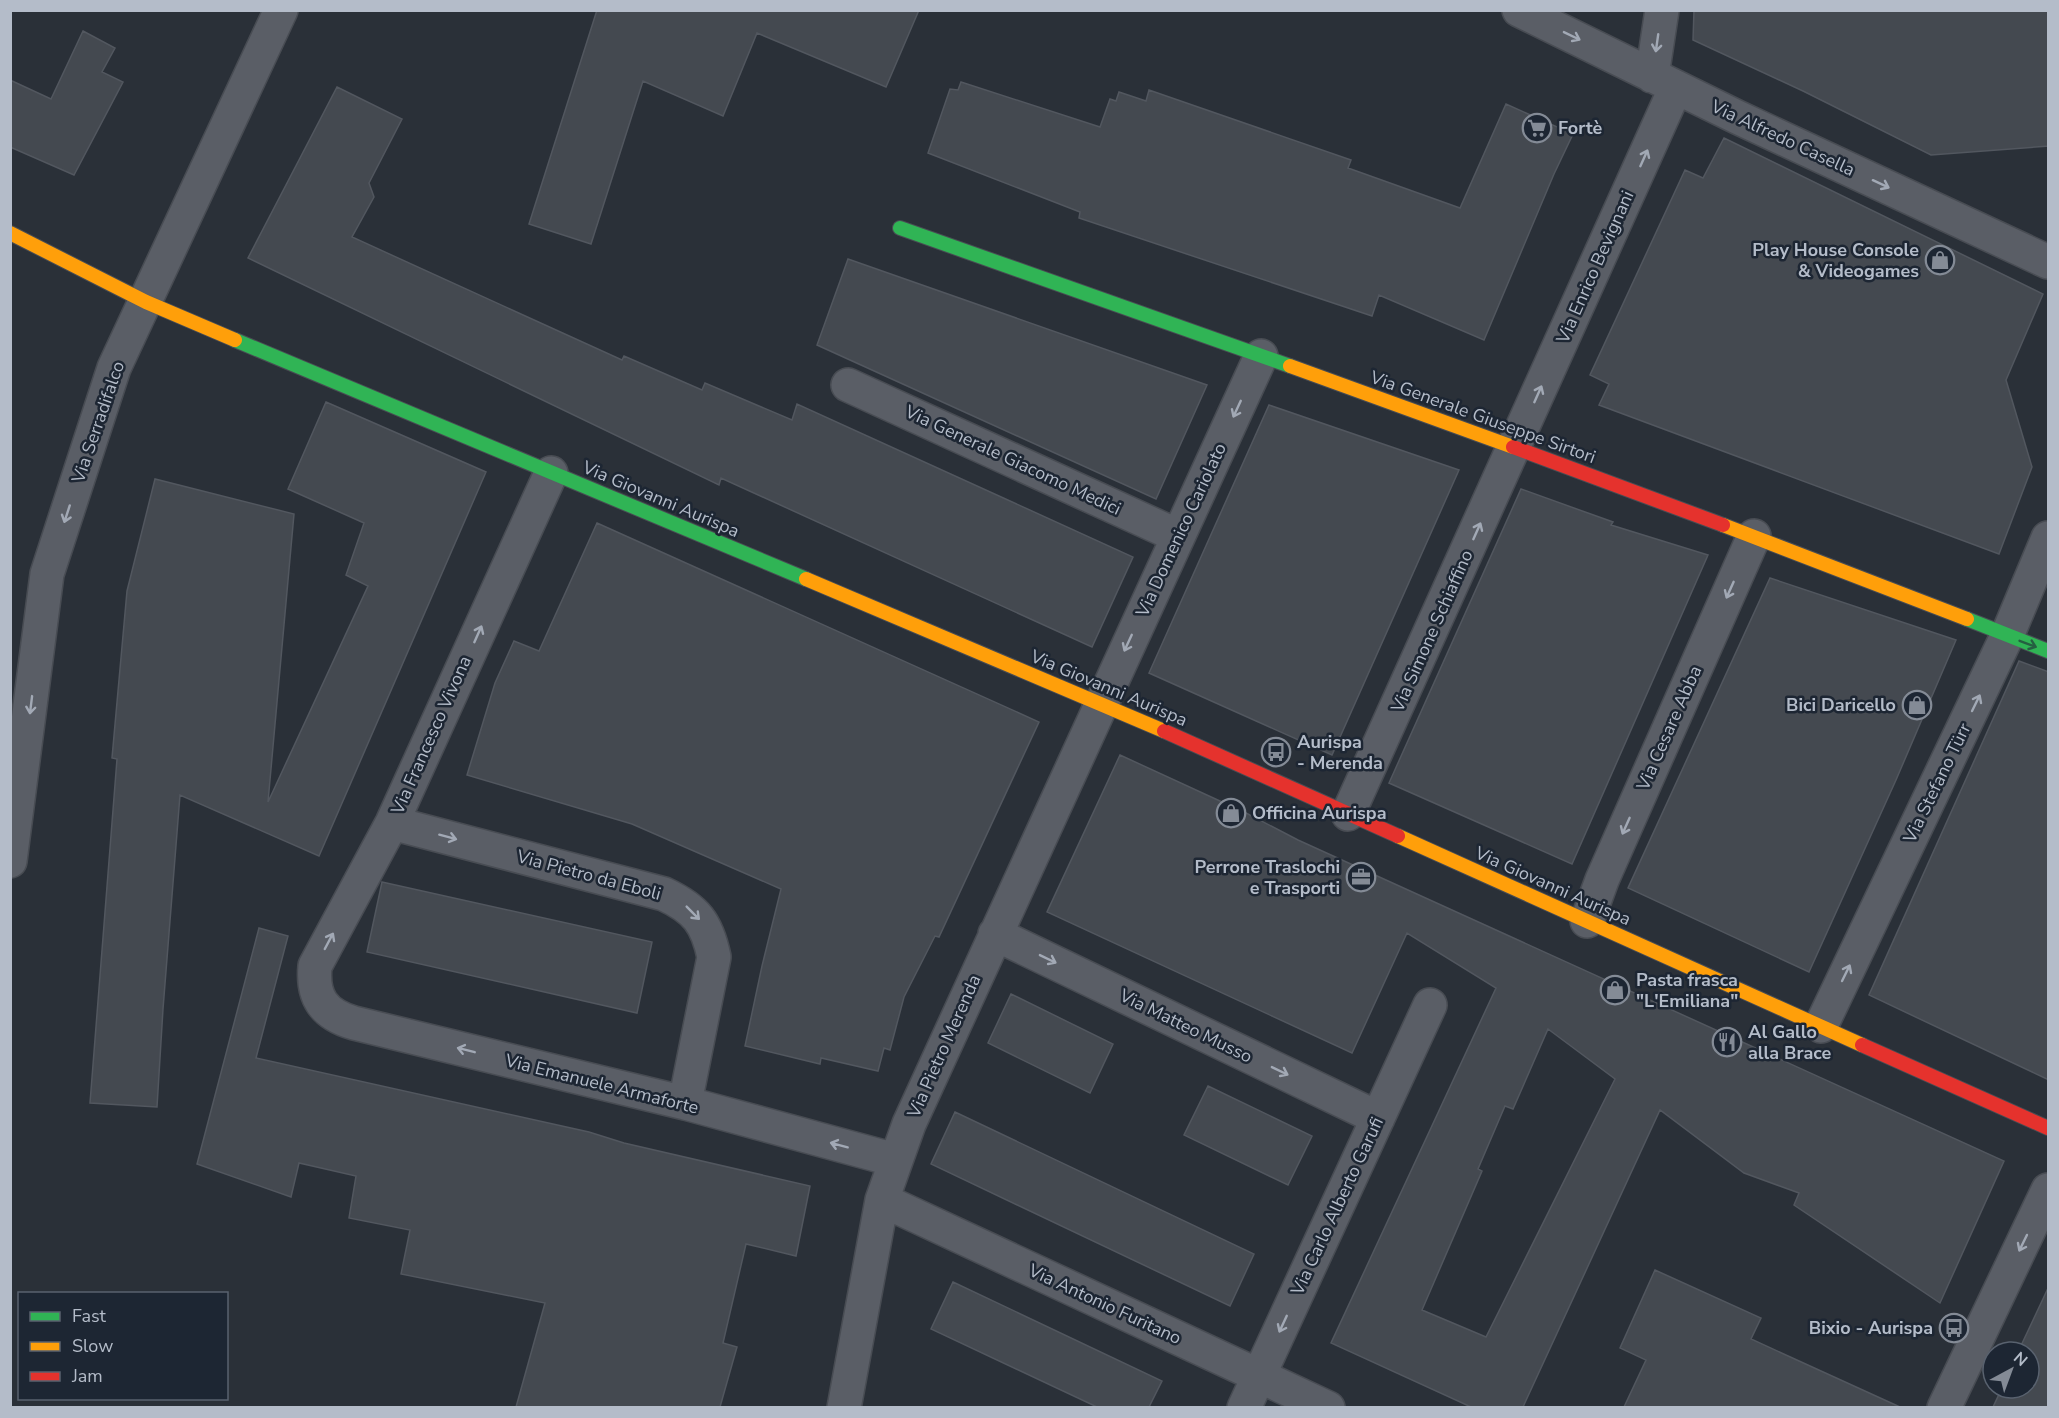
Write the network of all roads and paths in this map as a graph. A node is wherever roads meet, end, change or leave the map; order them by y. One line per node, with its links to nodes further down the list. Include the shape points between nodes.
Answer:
1 (281, 10): 8 (street, Via Serradifalco)
2 (1520, 10): 4 (street, Via Alfredo Casella, one-way to 4)
3 (1662, 10): 4 (street, Via Enrico Bevignani, one-way to 4)
4 (1664, 81): 7 (street, Via Alfredo Casella, one-way to 7); 11 (street, Via Enrico Bevignani, one-way to 4)
5 (900, 228): 9 (street, Via Generale Giuseppe Sirtori)
6 (10, 233): 8 (street, Via Giovanni Aurispa)
7 (2049, 262)
8 (146, 302): 12 (street, Via Giovanni Aurispa); 21 (street, Via Serradifalco, one-way to 21, via 114,368 47,574)
9 (1261, 356): 11 (street, Via Generale Giuseppe Sirtori); 13 (street, Via Domenico Cariolato, one-way to 13)
10 (848, 384): 13 (street, Via Generale Giacomo Medici)
11 (1515, 447): 14 (street, Via Generale Giuseppe Sirtori); 19 (street, Via Simone Schiaffino, one-way to 11)
12 (551, 472): 18 (street, Via Giovanni Aurispa); 20 (street, Via Francesco Vivona, one-way to 12)
13 (1178, 536): 18 (street, Via Domenico Cariolato, one-way to 18)
14 (1754, 536): 16 (street, Via Generale Giuseppe Sirtori); 22 (street, Via Cesare Abba, one-way to 22)
15 (2049, 538): 16 (street, Via Stefano Türr)
16 (2007, 636): 17 (street, Via Generale Giuseppe Sirtori, one-way to 17); 26 (street, Via Stefano Türr, one-way to 16)
17 (2049, 651)
18 (1101, 703): 19 (street, Via Giovanni Aurispa); 23 (street, Via Pietro Merenda)
19 (1348, 814): 22 (street, Via Giovanni Aurispa)
20 (392, 822): 24 (street, Via Francesco Vivona, one-way to 20, via 315,966); 27 (street, Via Pietro da Eboli, one-way to 27, via 664,894 683,903 699,918 714,957)
21 (10, 861)
22 (1587, 921): 26 (street, Via Giovanni Aurispa)
23 (995, 934): 28 (street, Via Matteo Musso, one-way to 28); 30 (street, Via Pietro Merenda)
24 (318, 996): 27 (street, Via Emanuele Armaforte, one-way to 24, via 339,1018 326,1009)
25 (1430, 1005): 28 (street, Via Carlo Alberto Garufi)
26 (1821, 1026): 29 (street, Via Giovanni Aurispa)
27 (685, 1103): 30 (street, Via Emanuele Armaforte, one-way to 27)
28 (1377, 1119): 33 (street, Via Carlo Alberto Garufi, one-way to 33)
29 (2049, 1128)
30 (895, 1160): 32 (street, Via Pietro Merenda)
31 (2049, 1190): 37 (street, one-way to 37)
32 (882, 1200): 33 (street, Via Antonio Furitano); 34 (street, Via Pietro Merenda)
33 (1259, 1376): 35 (street, Via Carlo Alberto Garufi); 36 (street, Via Antonio Furitano)
34 (844, 1407)
35 (1244, 1407)
36 (1328, 1407)
37 (1944, 1407)

